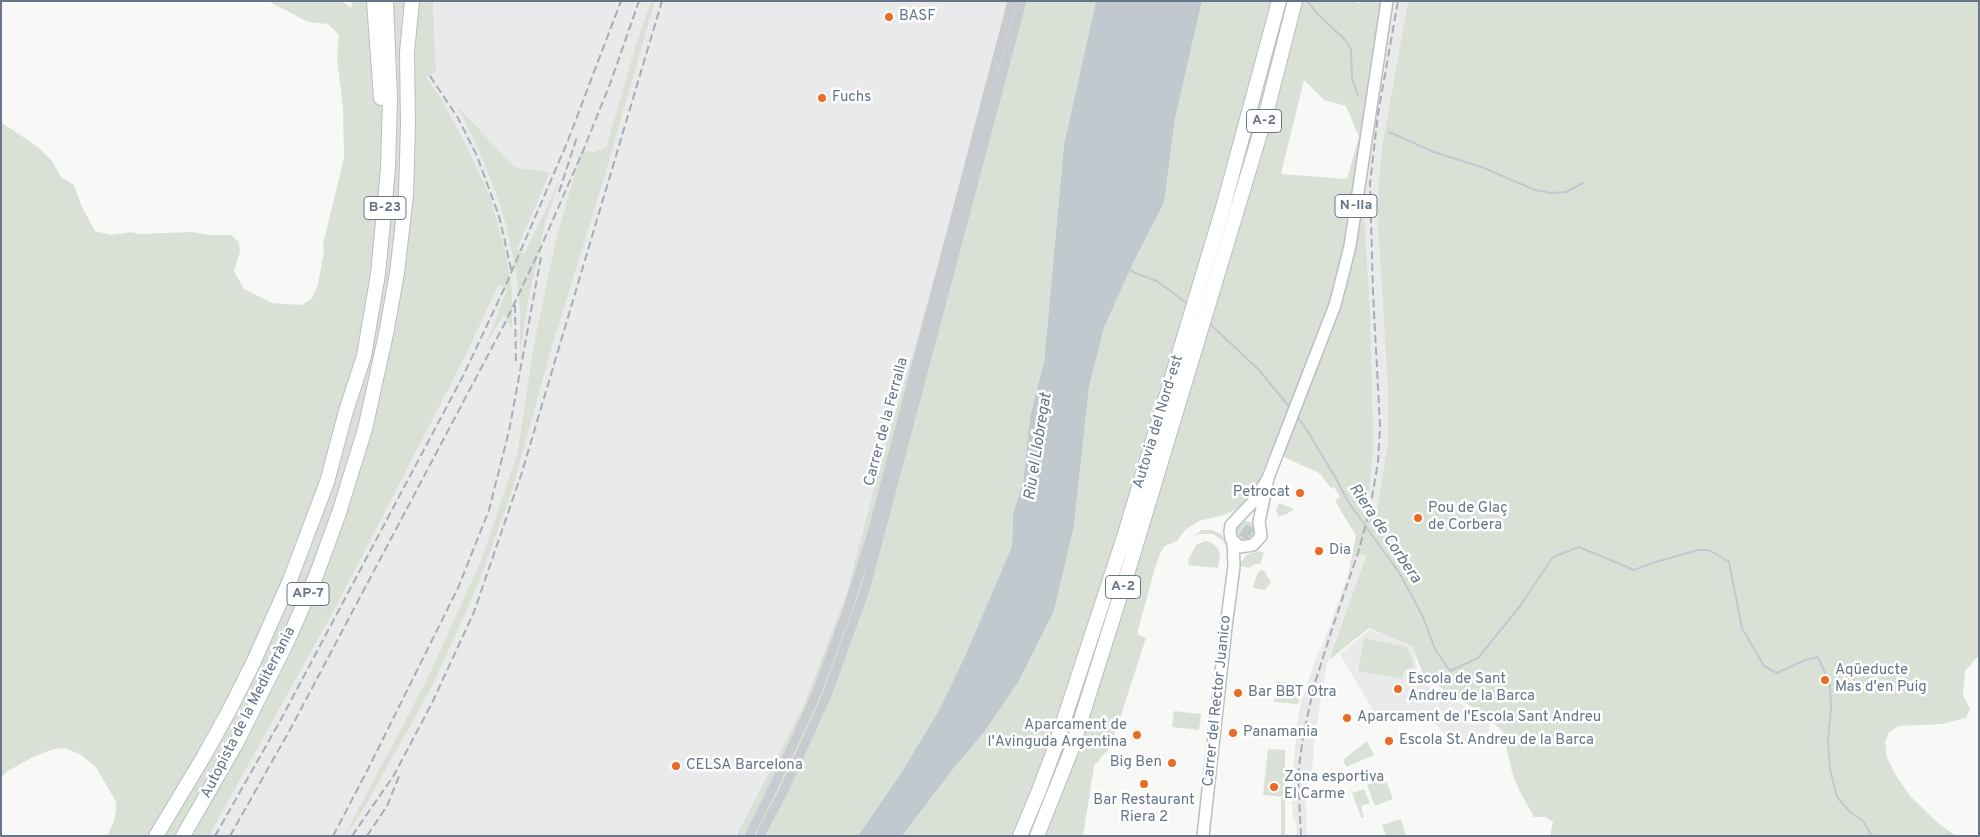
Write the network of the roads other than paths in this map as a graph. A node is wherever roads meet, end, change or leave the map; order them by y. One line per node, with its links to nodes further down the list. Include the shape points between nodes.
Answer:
1 (374, 1): 15 (highway, AP-7, via 381,85 380,177 366,298)
2 (386, 1): 15 (highway, B-23, via 390,98 386,204 366,345)
3 (404, 1): 13 (highway)
4 (412, 1): 13 (highway, Autopista de la Mediterrània / AP-7)
5 (1012, 1): 24 (street, Carrer de la Ferralla, via 873,530 817,692)
6 (1022, 1): 25 (street, Carrer de la Ferralla, via 865,590 827,695)
7 (1269, 1): 14 (highway)
8 (1279, 1): 14 (highway, Autovia del Nord-est / A-2)
9 (1295, 1): 12 (highway, Autovia del Nord-est / A-2)
10 (1298, 1): 12 (highway)
11 (1386, 1): 16 (main road, N-IIa, via 1350,246 1334,305)
12 (1291, 16): 27 (highway, Autovia del Nord-est / A-2, via 1268,107 1129,568 1071,752)
13 (407, 52): 23 (highway, Autopista de la Mediterrània / AP-7, via 406,195 397,273 380,367 355,464 324,553 289,638 237,742)
14 (1258, 79): 26 (highway, Autovia del Nord-est / A-2, via 1124,537 1050,761)
15 (346, 411): 22 (highway, Autopista de la Mediterrània / AP-7, via 327,482 287,589 204,756)
16 (1268, 478): 17 (main road, N-IIa); 18 (main road, N-IIa)
17 (1241, 516): 18 (main road, via 1253,517); 19 (main road, N-IIa, via 1234,519 1230,528)
18 (1259, 522): 20 (main road, N-IIa, via 1261,536)
19 (1233, 542): 20 (main road, via 1240,547); 21 (main road, Carrer del Rector Juanico)
20 (1250, 547): 21 (main road, N-IIa)
21 (1234, 566): 28 (main road, Carrer del Rector Juanico)
22 (156, 836)
23 (183, 836)
24 (749, 836)
25 (760, 836)
26 (1020, 836)
27 (1038, 836)
28 (1203, 836)

